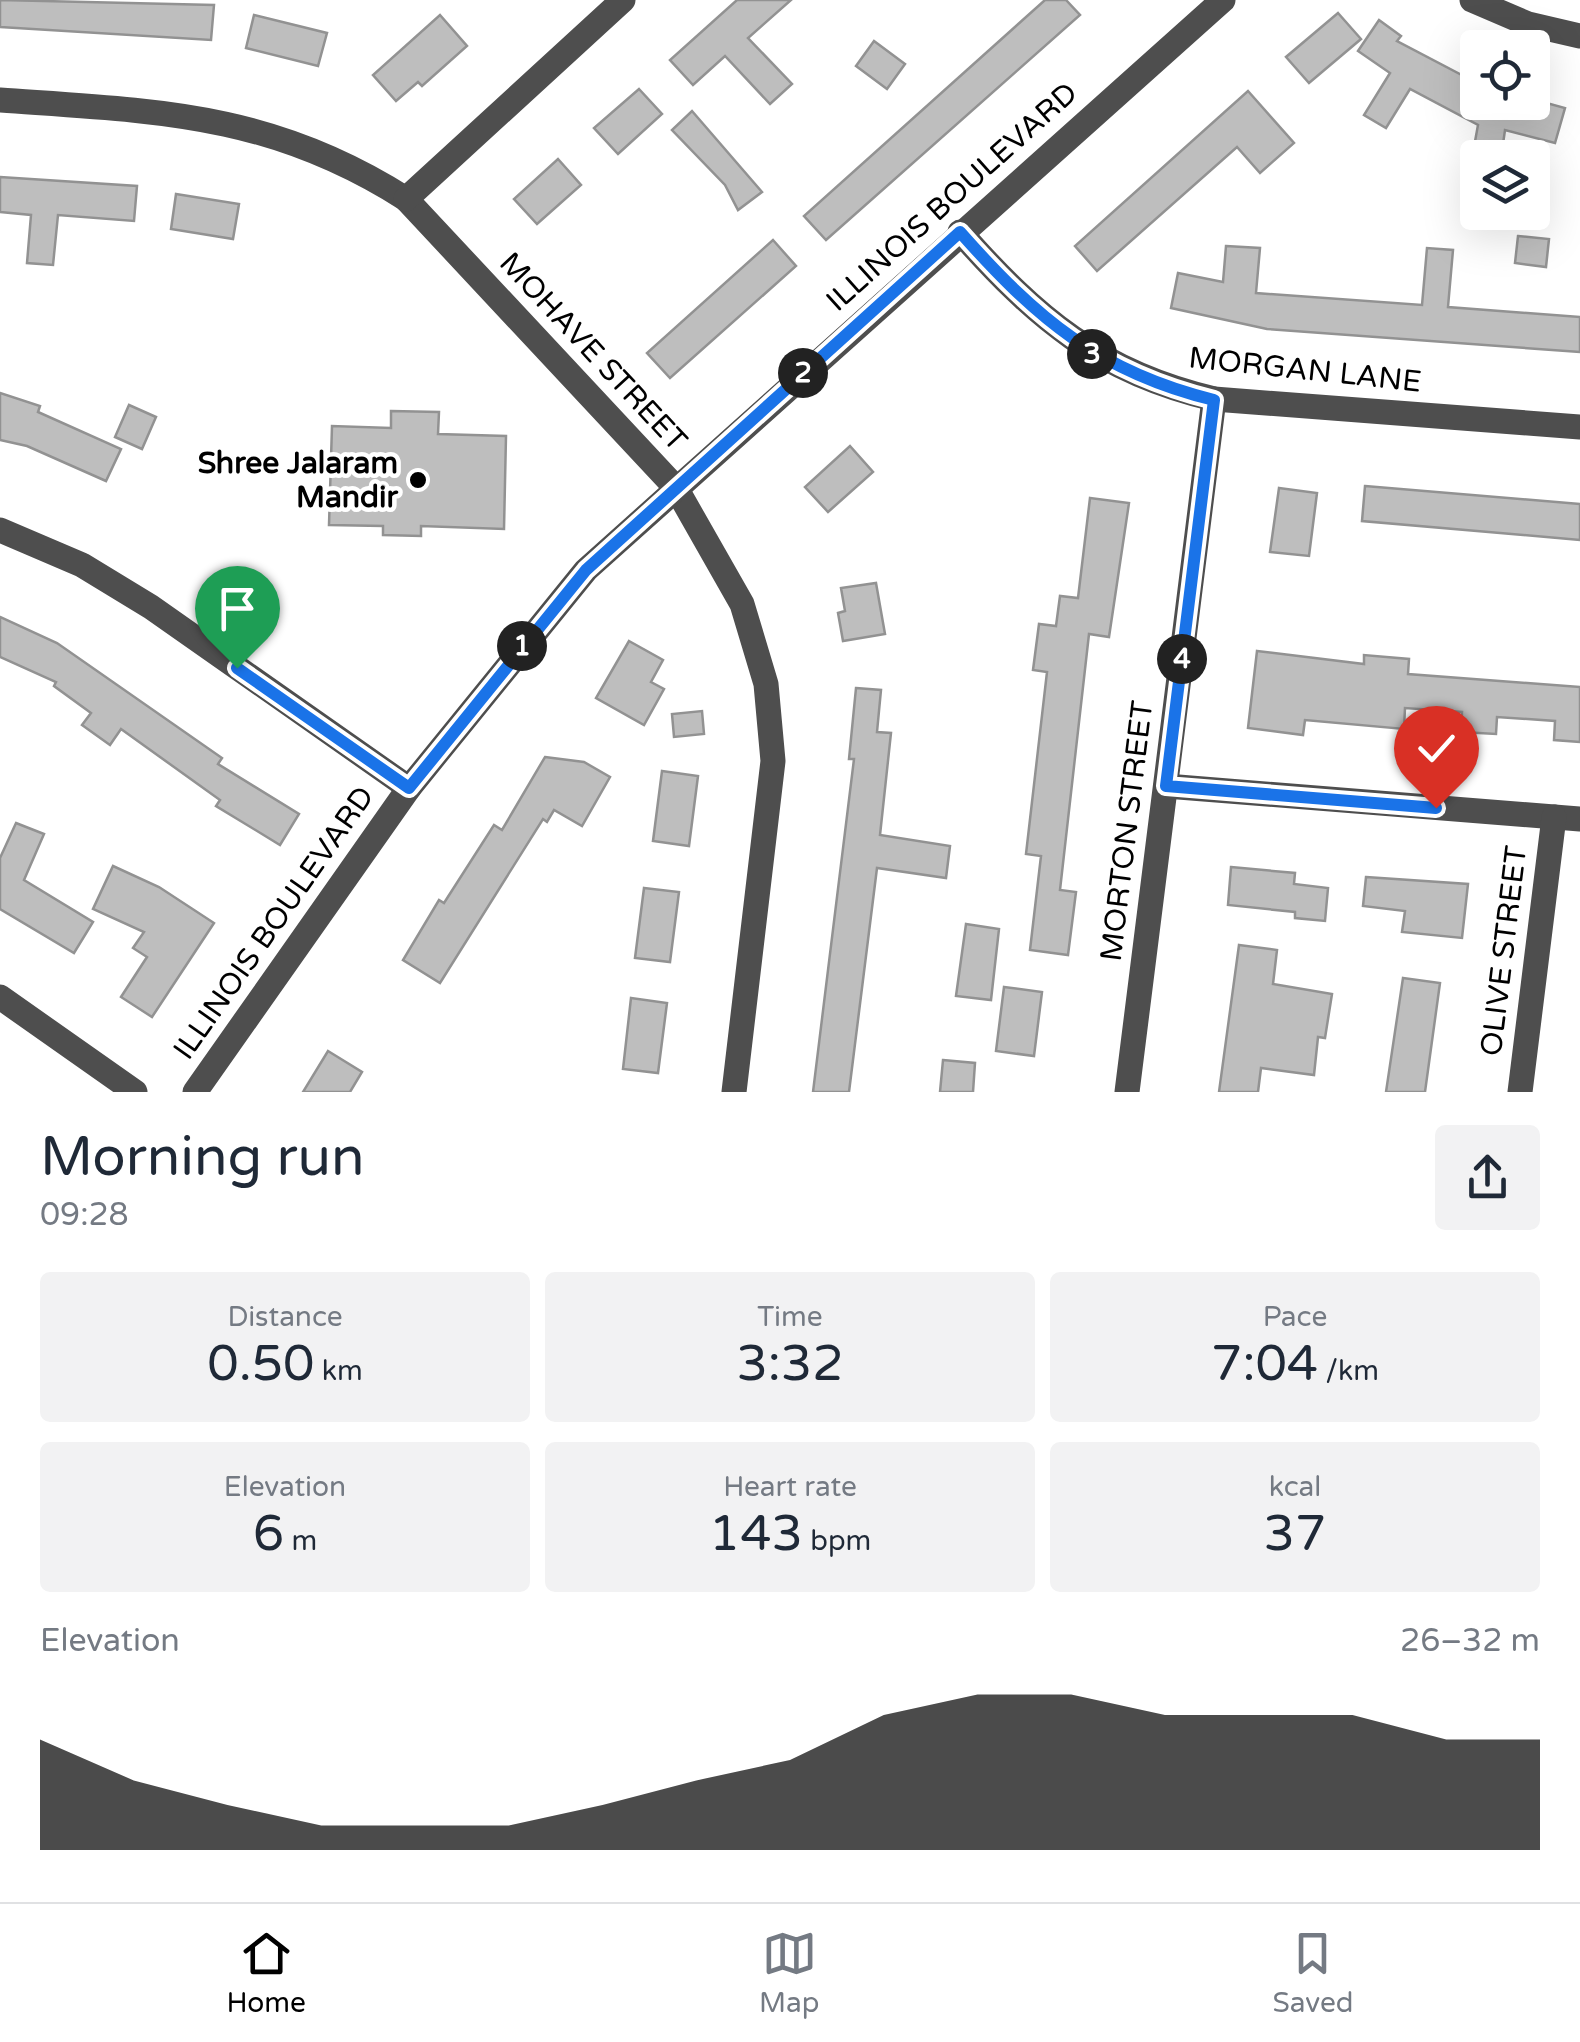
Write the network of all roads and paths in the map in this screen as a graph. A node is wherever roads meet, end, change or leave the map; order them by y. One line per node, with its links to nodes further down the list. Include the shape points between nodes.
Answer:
1 (622, 0): 6 (street)
2 (1223, 0): 7 (street, ILLINOIS BOULEVARD)
3 (1472, 0): 4 (street, via 1528,24)
4 (1580, 36)
5 (0, 100): 6 (street, MOHAVE STREET, via 220,119 346,164)
6 (406, 199): 10 (street, MOHAVE STREET)
7 (960, 232): 8 (street, MORGAN LANE, via 1010,288 1077,344 1136,376); 10 (street, ILLINOIS BOULEVARD)
8 (1214, 400): 9 (street, MORGAN LANE); 12 (street, MORTON STREET)
9 (1580, 428)
10 (676, 488): 13 (street, ILLINOIS BOULEVARD, via 573,584); 19 (street, MOHAVE STREET, via 742,604 772,723 771,804)
11 (0, 530): 13 (street, via 82,565 151,607)
12 (1166, 786): 14 (street); 20 (street, MORTON STREET)
13 (409, 788): 18 (street, ILLINOIS BOULEVARD)
14 (1554, 817): 15 (street); 21 (street, OLIVE STREET)
15 (1580, 819)
16 (0, 997): 17 (street)
17 (135, 1092)
18 (195, 1092)
19 (734, 1092)
20 (1127, 1092)
21 (1520, 1092)

